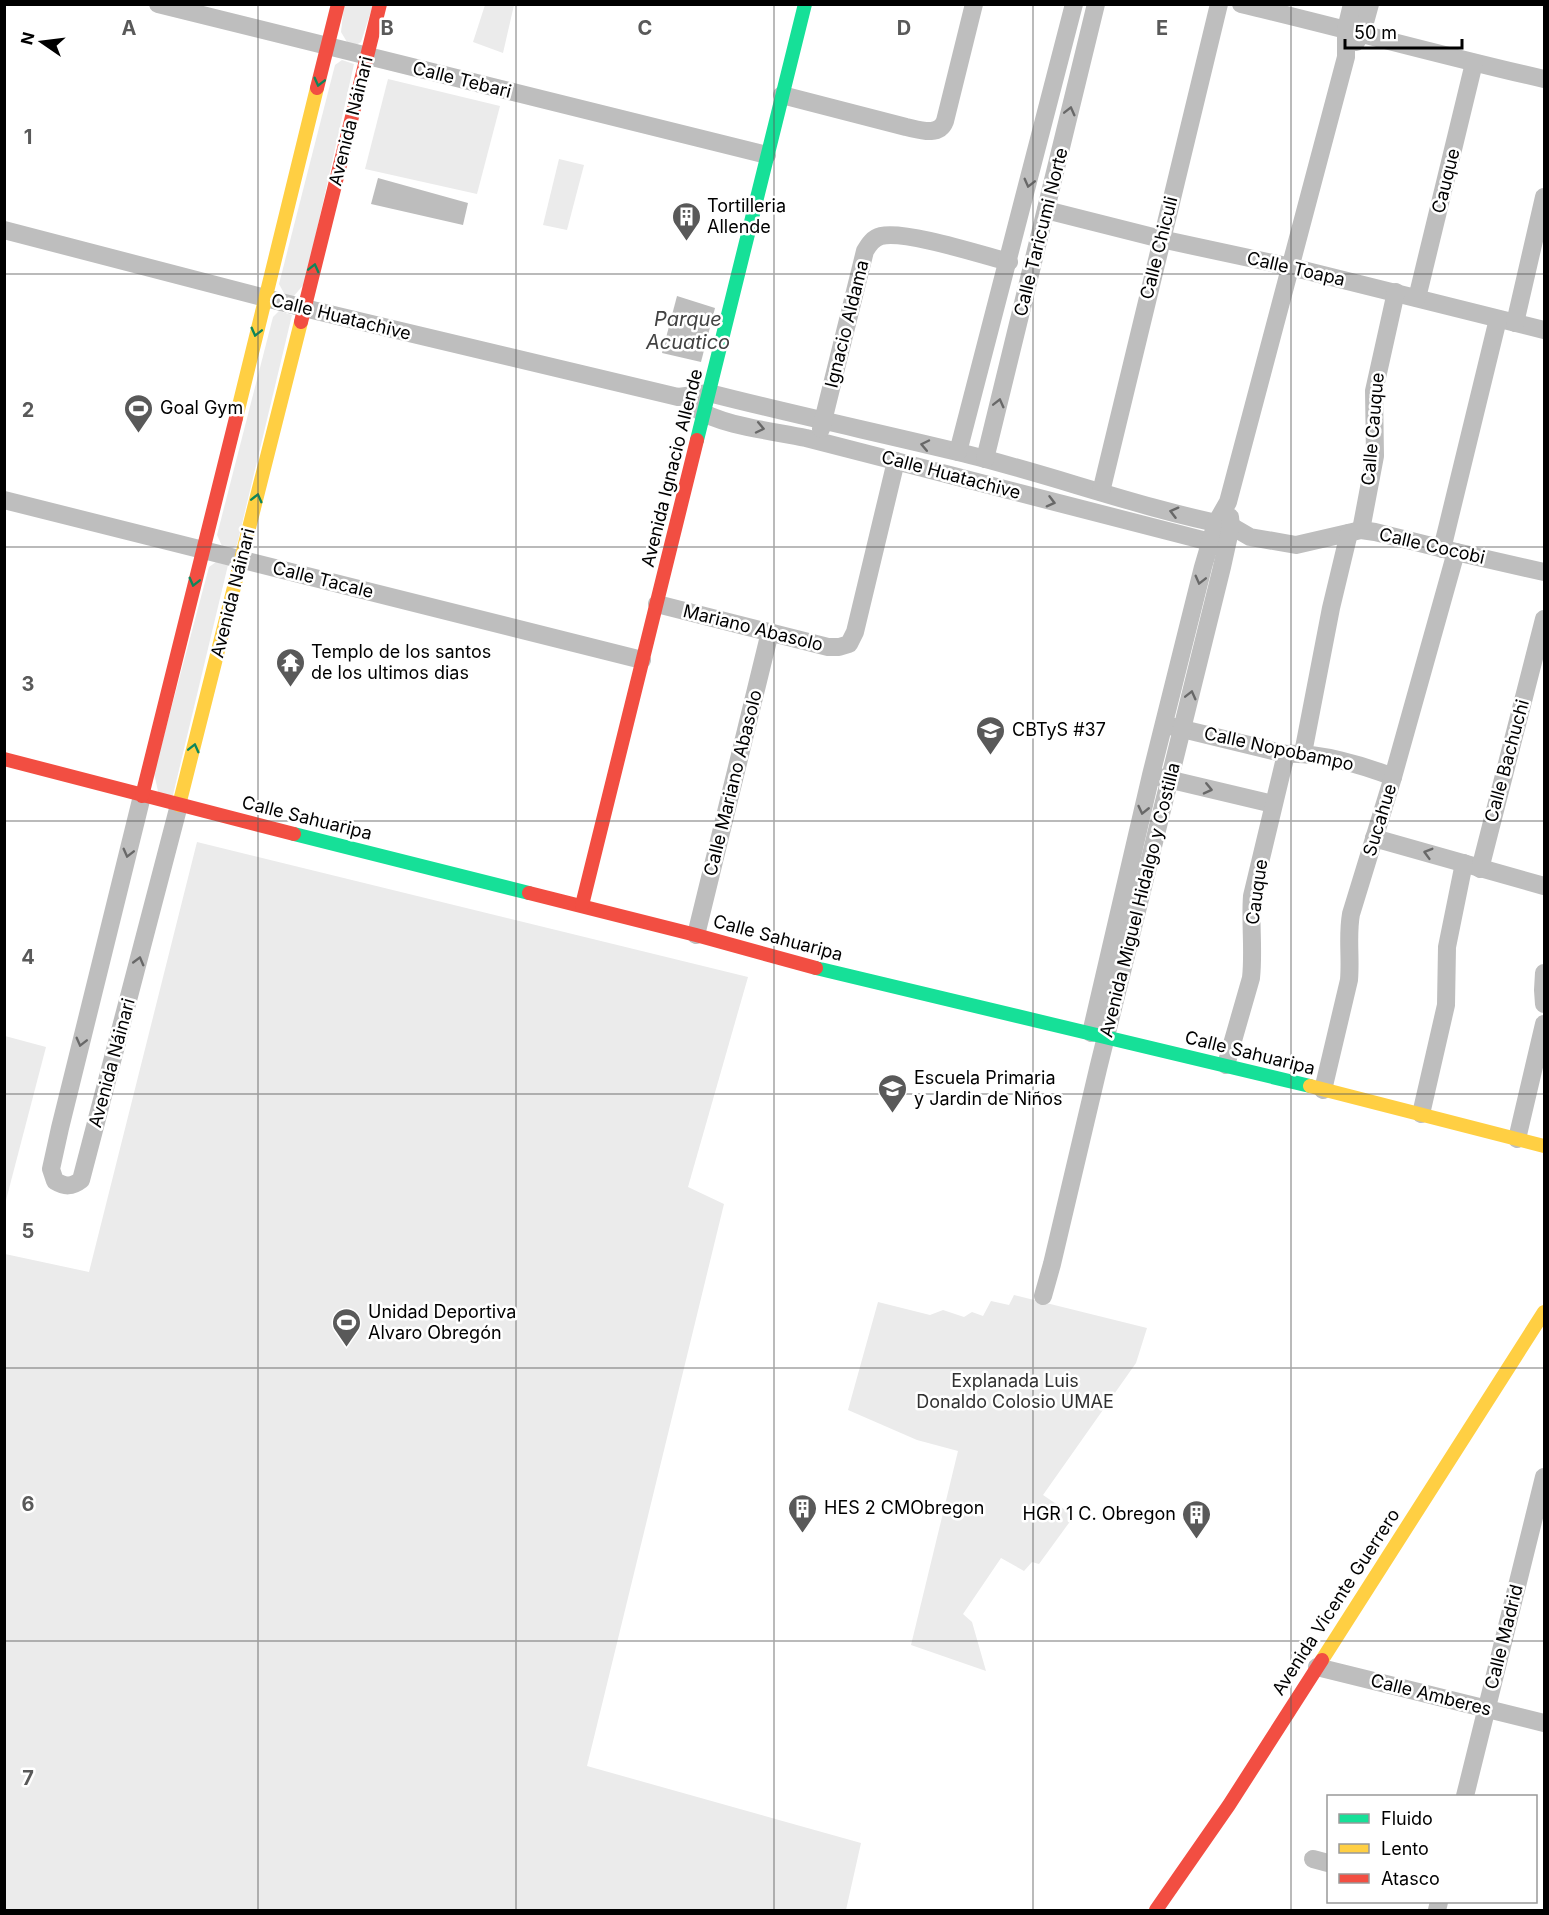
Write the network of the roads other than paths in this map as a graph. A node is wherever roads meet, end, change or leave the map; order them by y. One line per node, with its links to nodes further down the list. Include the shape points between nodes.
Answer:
1 (158, 4): 13 (street, Calle Tebari)
2 (338, 4): 13 (main road, Avenida Náinari)
3 (380, 4): 14 (main road, Avenida Náinari)
4 (805, 4): 17 (main road, Avenida Ignacio Allende)
5 (974, 4): 17 (street, via 945,121 939,130 906,127)
6 (1074, 4): 23 (street, Calle Taricumi Norte, one-way to 23)
7 (1096, 4): 20 (street, Calle Taricumi Norte, one-way to 7)
8 (1219, 4): 22 (street, Calle Chiculi)
9 (1241, 4): 12 (street)
10 (1353, 4): 12 (street, Avenida Miguel Hidalgo y Costilla)
11 (1370, 4): 12 (street, Avenida Miguel Hidalgo y Costilla)
12 (1354, 31): 15 (street); 24 (street, Avenida Miguel Hidalgo y Costilla)
13 (328, 48): 14 (street, Calle Tebari); 26 (main road, Avenida Náinari, one-way to 26)
14 (367, 57): 18 (street, Calle Tebari); 28 (main road, Avenida Náinari, one-way to 14)
15 (1474, 63): 16 (street); 27 (street, Cauque)
16 (1545, 79)
17 (783, 95): 18 (main road, Avenida Ignacio Allende)
18 (767, 155): 31 (main road, Avenida Ignacio Allende)
19 (1545, 197): 29 (street, Sucahue)
20 (1046, 210): 22 (street, Calle Toapa); 37 (street, Calle Taricumi Norte, one-way to 20)
21 (4, 230): 26 (street, Calle Huatachive)
22 (1161, 239): 24 (street, Calle Toapa); 39 (street, Calle Chiculi)
23 (1009, 262): 34 (street, Ignacio Aldama, via 898,236 882,236 871,242 864,256); 36 (street, Calle Taricumi Norte)
24 (1291, 267): 25 (street, Calle Toapa); 41 (street, Avenida Miguel Hidalgo y Costilla)
25 (1396, 292): 27 (street, Calle Toapa); 42 (street, Calle Cauque, via 1374,391 1375,456)
26 (264, 298): 28 (street, Calle Huatachive); 45 (main road, Avenida Náinari, one-way to 45)
27 (1418, 298): 29 (street, Calle Toapa)
28 (304, 308): 32 (street, Calle Huatachive); 47 (main road, Avenida Náinari, one-way to 28)
29 (1507, 321): 30 (street, Calle Toapa); 46 (street, Sucahue)
30 (1545, 330)
31 (709, 393): 32 (street, Calle Huatachive); 33 (main road, Avenida Ignacio Allende); 34 (street, Calle Huatachive)
32 (678, 397): 33 (street, Calle Huatachive)
33 (704, 414): 35 (street, Calle Huatachive, one-way to 35); 49 (main road, Avenida Ignacio Allende)
34 (823, 420): 35 (street, Ignacio Aldama); 36 (street, Calle Huatachive, one-way to 34)
35 (818, 441): 38 (street, Calle Huatachive)
36 (958, 452): 37 (street, Calle Huatachive)
37 (986, 459): 39 (street, Calle Huatachive)
38 (896, 461): 44 (street, Calle Huatachive, one-way to 44); 51 (street, Mariano Abasolo, via 849,644 828,647)
39 (1101, 492): 41 (street, Calle Huatachive, one-way to 39)
40 (4, 501): 45 (street, Calle Tacale)
41 (1224, 525): 43 (street, Calle Cocobi); 44 (street, Avenida Miguel Hidalgo y Costilla)
42 (1355, 532): 43 (street, Calle Cocobi, via 1296,545); 46 (street, Calle Cocobi, via 1375,532); 55 (street, Calle Cauque, via 1330,608)
43 (1250, 537): 44 (street)
44 (1219, 544): 53 (street, Avenida Miguel Hidalgo y Costilla, one-way to 53); 54 (street, Avenida Miguel Hidalgo y Costilla, one-way to 44)
45 (202, 550): 47 (street, Calle Tacale); 60 (main road, Avenida Náinari, one-way to 60)
46 (1449, 550): 48 (street, Calle Cocobi); 58 (street, Sucahue)
47 (242, 560): 52 (street, Calle Tacale); 62 (main road, Avenida Náinari, one-way to 47)
48 (1545, 572)
49 (657, 604): 51 (street, Mariano Abasolo); 52 (main road, Avenida Ignacio Allende)
50 (1545, 619): 64 (street, Calle Bachuchi)
51 (770, 632): 67 (street, Calle Mariano Abasolo)
52 (642, 660): 66 (main road, Avenida Ignacio Allende)
53 (1164, 725): 54 (street, Calle Nopobampo); 57 (street, Avenida Miguel Hidalgo y Costilla)
54 (1182, 729): 55 (street, Calle Nopobampo); 59 (street, Avenida Miguel Hidalgo y Costilla)
55 (1294, 753): 58 (street, Calle Nopobampo); 61 (street, Cauque)
56 (4, 759): 60 (main road, Calle Sahuaripa)
57 (1151, 775): 59 (street); 71 (street, Avenida Miguel Hidalgo y Costilla, one-way to 71)
58 (1393, 777): 63 (street, Sucahue)
59 (1170, 780): 61 (street, one-way to 61); 71 (street, Avenida Miguel Hidalgo y Costilla)
60 (142, 796): 62 (main road, Calle Sahuaripa); 62 (street, Avenida Náinari, one-way to 62, via 51,1169 55,1181 65,1186 81,1180)
61 (1273, 804): 72 (street, Cauque, via 1252,896 1251,978)
62 (179, 805): 66 (main road, Calle Sahuaripa)
63 (1374, 838): 64 (street, one-way to 63); 73 (street, Sucahue, via 1349,925 1349,980)
64 (1472, 866): 65 (street); 74 (street, Calle Bachuchi, via 1447,947 1446,1005)
65 (1545, 886)
66 (582, 905): 67 (main road, Calle Sahuaripa)
67 (696, 935): 71 (main road, Calle Sahuaripa, via 779,959)
68 (1545, 973): 69 (street)
69 (1545, 1004)
70 (1545, 1024): 75 (street)
71 (1099, 1035): 72 (main road, Calle Sahuaripa); 78 (street, Avenida Miguel Hidalgo y Costilla, via 1098,1069)
72 (1226, 1065): 73 (main road, Calle Sahuaripa)
73 (1323, 1090): 74 (main road, Calle Sahuaripa)
74 (1421, 1114): 75 (main road, Calle Sahuaripa)
75 (1518, 1139): 76 (main road, Calle Sahuaripa); 77 (main road)
76 (1545, 1146)
77 (1538, 1160)
78 (1043, 1296)
79 (1544, 1312): 81 (main road, Avenida Vicente Guerrero)
80 (1545, 1477): 82 (street, Calle Madrid)
81 (1317, 1667): 82 (street, Calle Amberes); 85 (main road, Avenida Vicente Guerrero)
82 (1486, 1709): 83 (street, Calle Amberes); 84 (street, Calle Madrid)
83 (1545, 1723)
84 (1465, 1795)
85 (1156, 1911)

